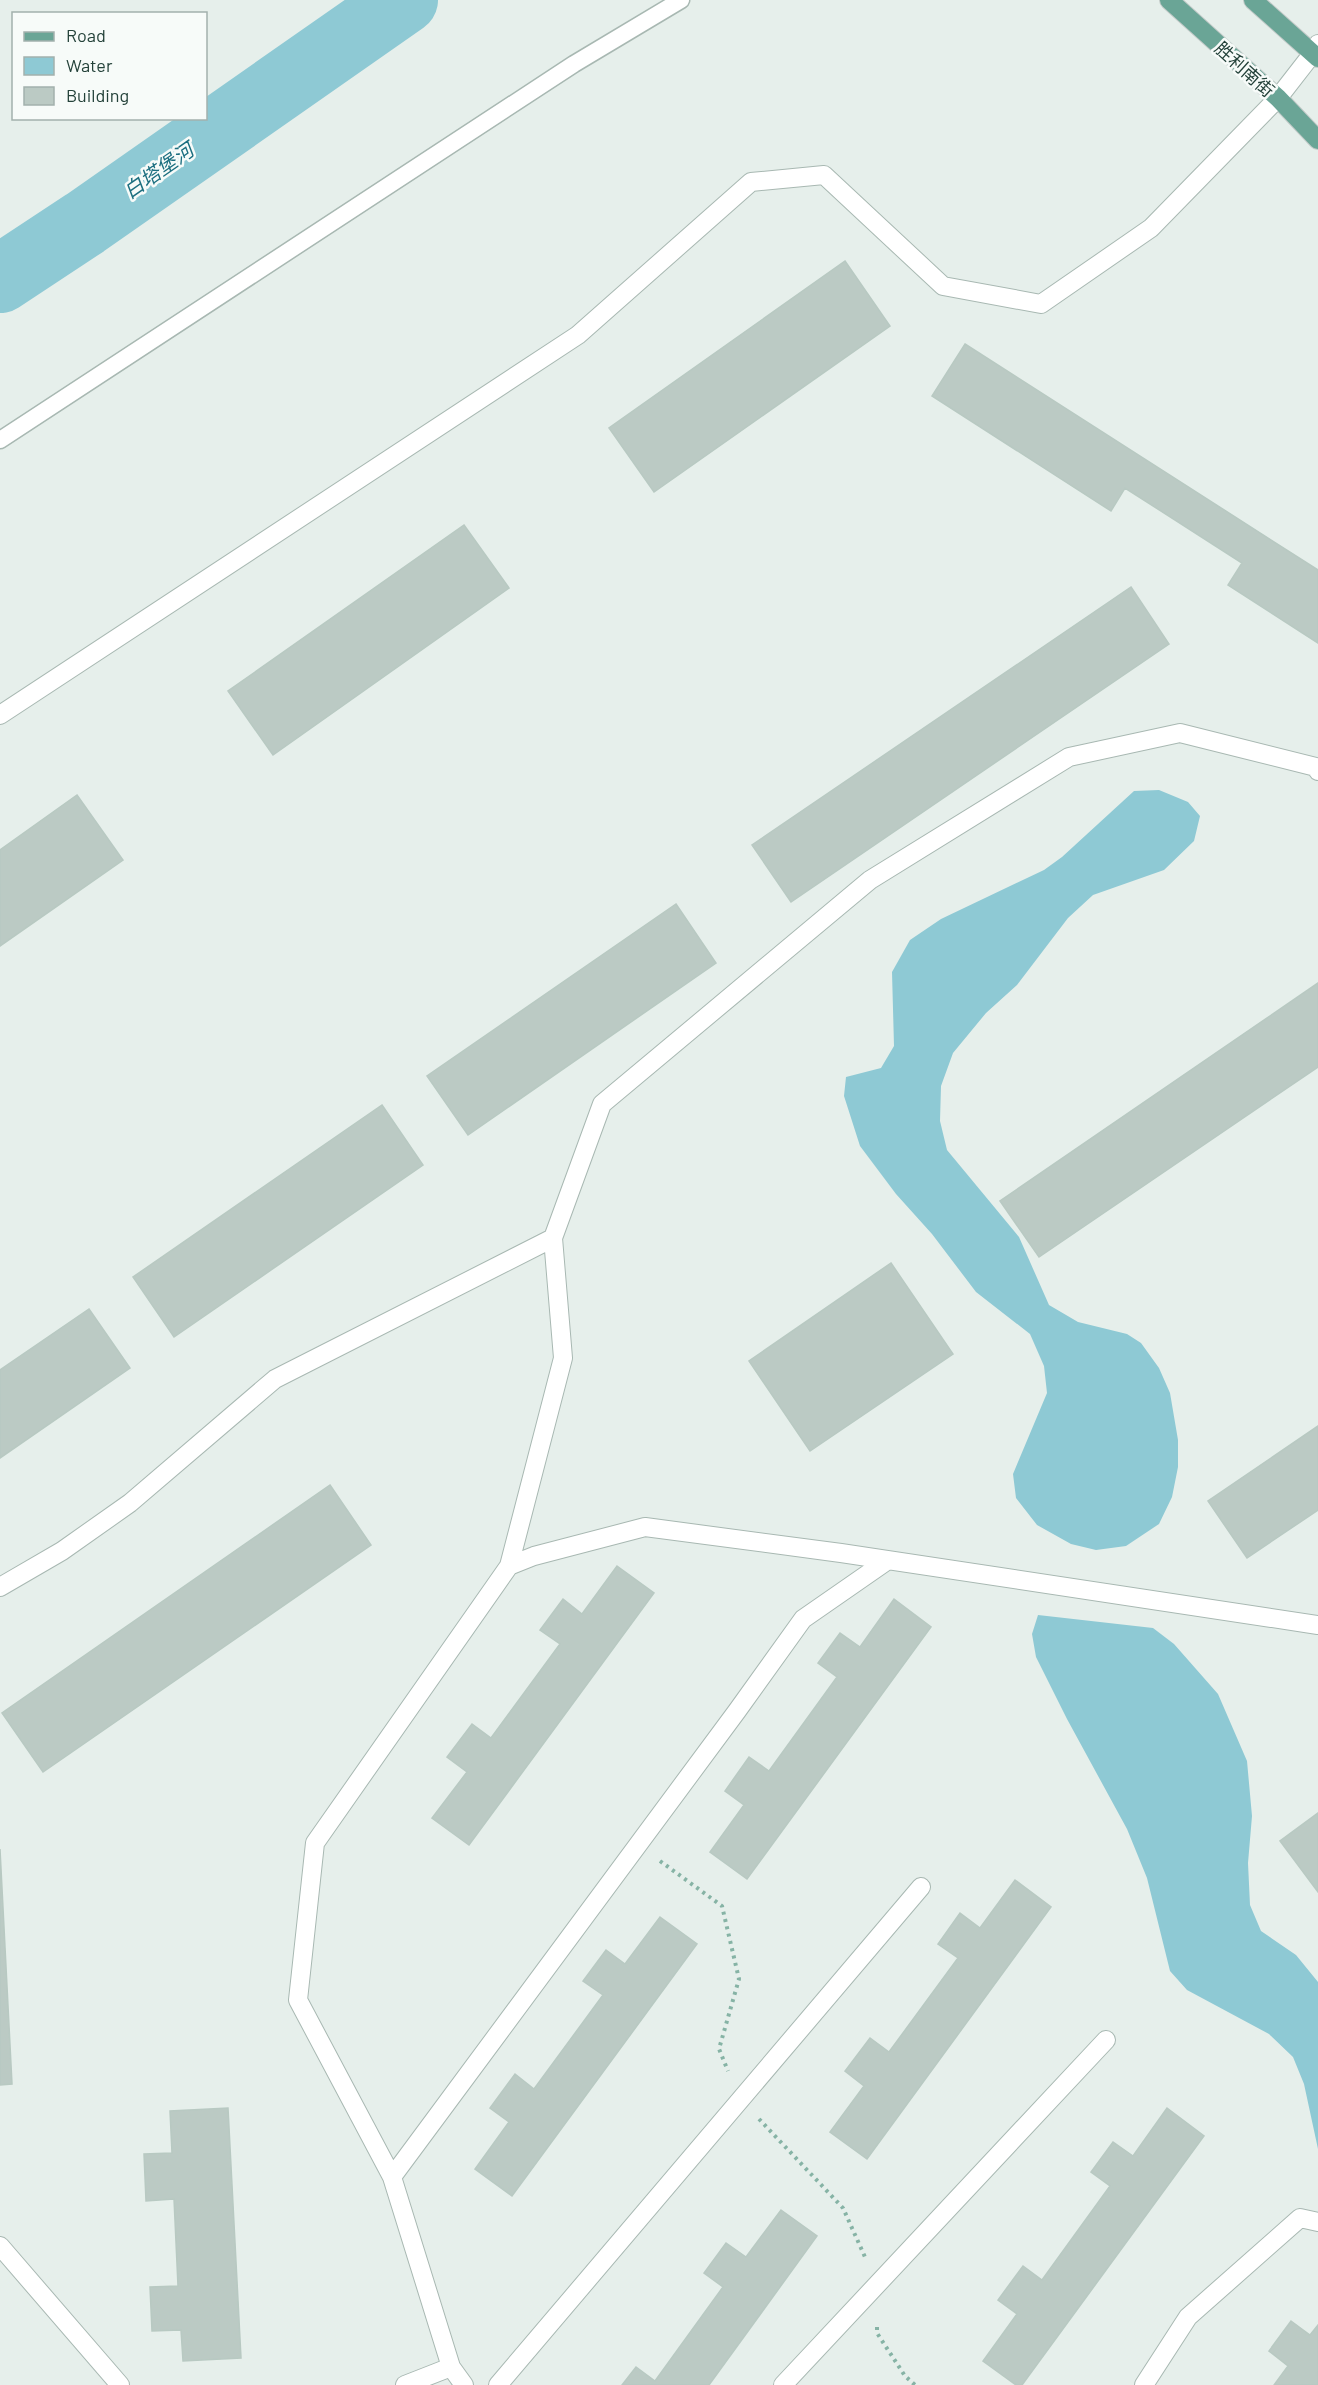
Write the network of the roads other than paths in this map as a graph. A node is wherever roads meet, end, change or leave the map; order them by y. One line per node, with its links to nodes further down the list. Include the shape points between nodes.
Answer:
1 (681, 0): 7 (lane, via 574,64)
2 (1169, 0): 5 (main road, 胜利南街)
3 (1253, 0): 4 (main road)
4 (1317, 52): 5 (street)
5 (1278, 98): 6 (main road, 胜利南街); 8 (street, via 1151,228 1041,304 943,286 824,175 751,182 578,335)
6 (1318, 140)
7 (0, 440)
8 (0, 715)
9 (1318, 771): 10 (street, via 1180,733 1069,757 870,880 602,1104)
10 (553, 1238): 12 (street, via 563,1358); 13 (street, via 275,1379 130,1503 62,1551)
11 (888, 1560): 12 (street, via 645,1527); 14 (street); 17 (street, via 803,1619)
12 (509, 1566): 17 (street, via 315,1843 298,2000)
13 (0, 1587)
14 (1318, 1625)
15 (921, 1887): 24 (street)
16 (1106, 2040): 25 (street)
17 (392, 2177): 20 (street)
18 (1318, 2222): 26 (street, via 1300,2218 1188,2316)
19 (0, 2246): 21 (street)
20 (451, 2367): 22 (street); 23 (street)
21 (120, 2385)
22 (405, 2385)
23 (464, 2385)
24 (498, 2385)
25 (783, 2385)
26 (1144, 2385)

